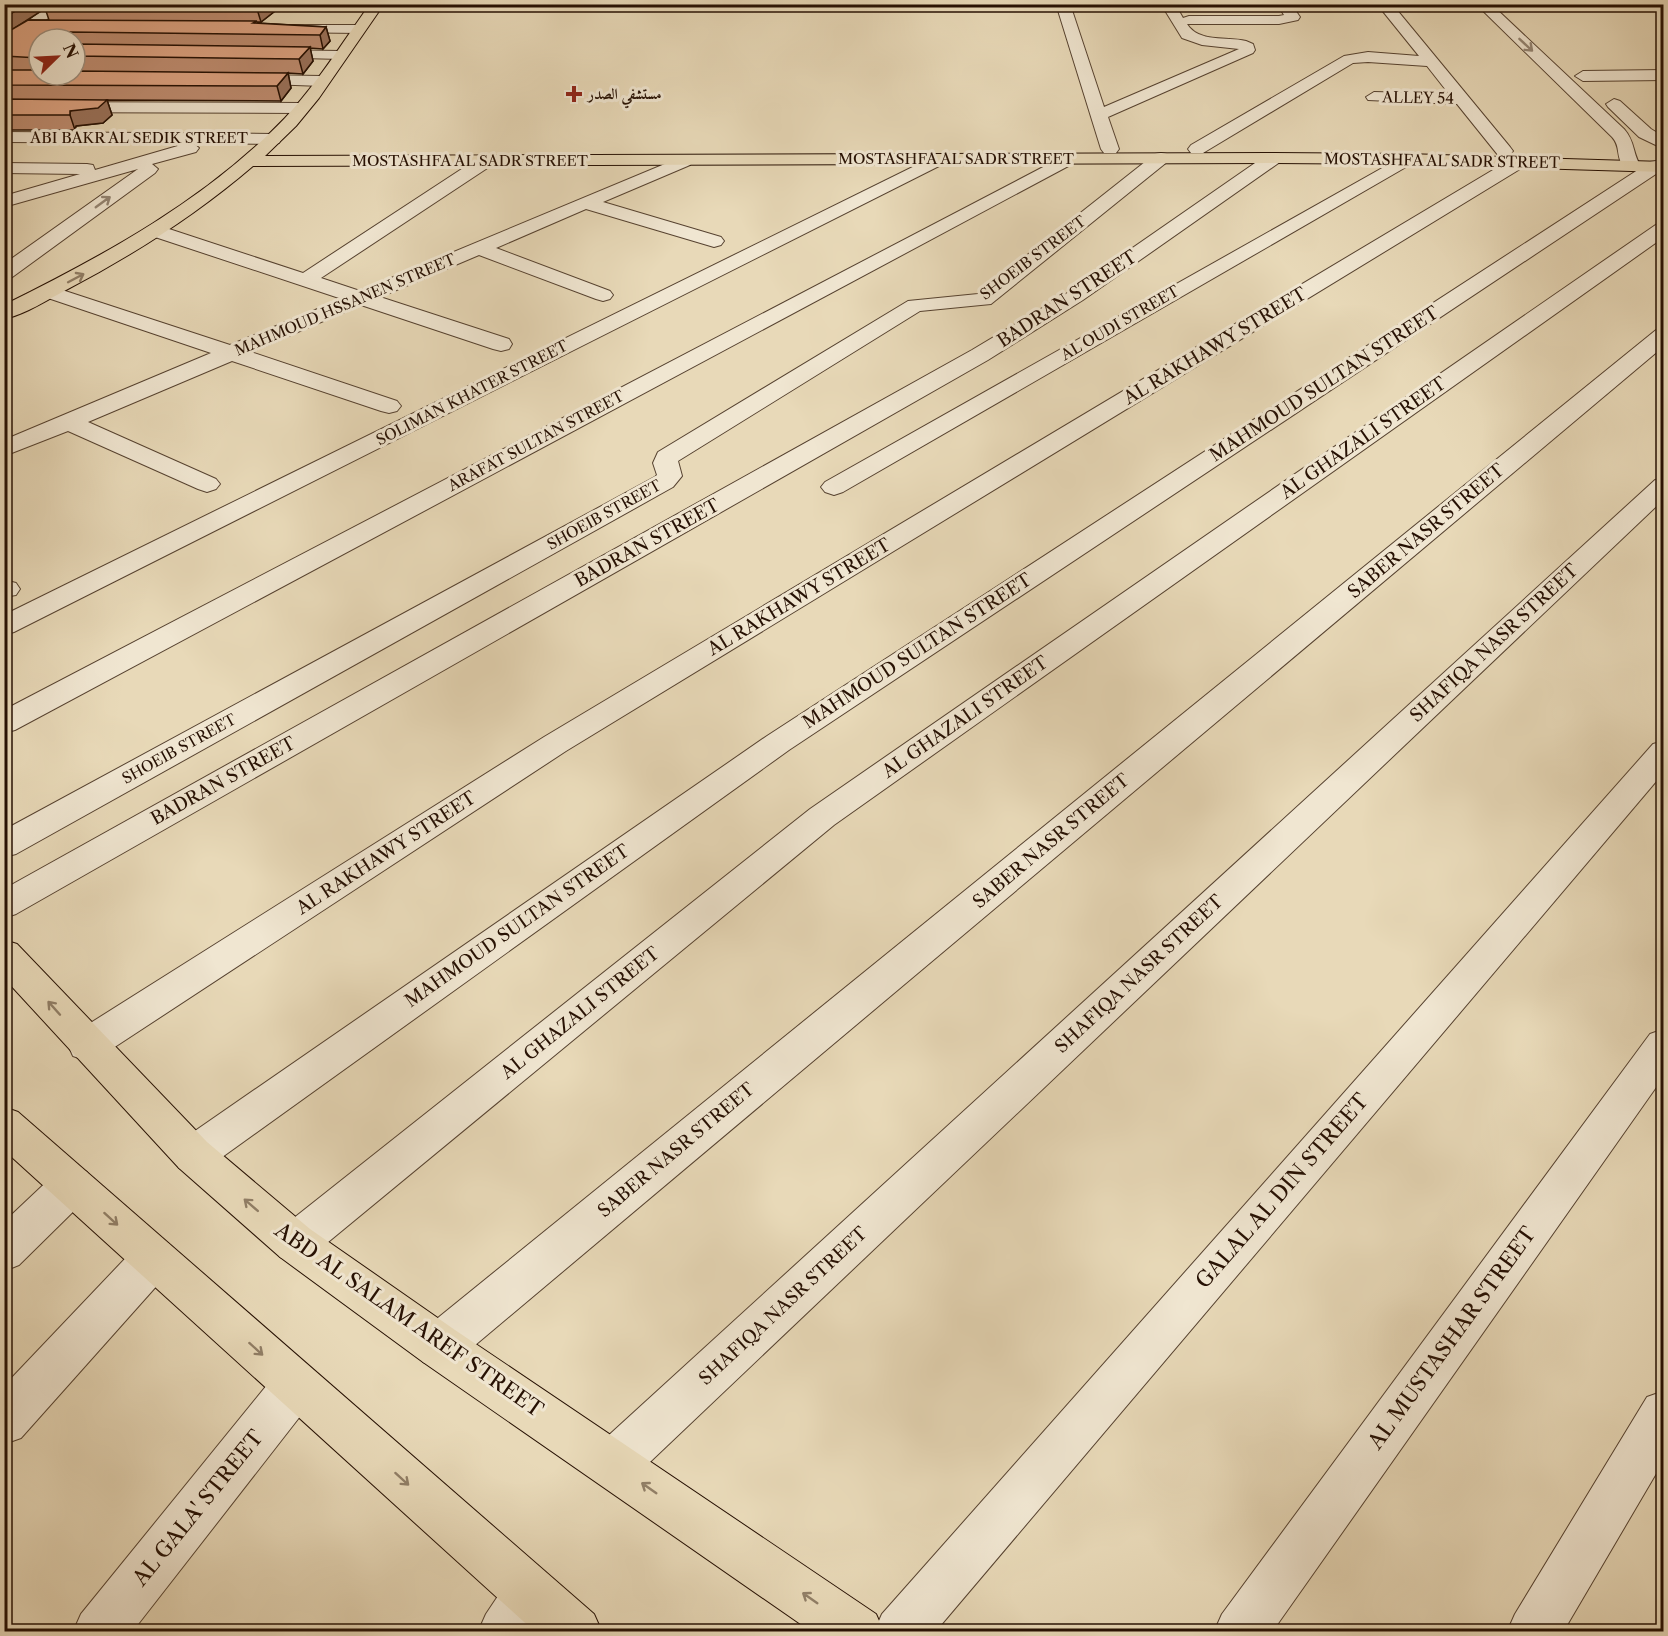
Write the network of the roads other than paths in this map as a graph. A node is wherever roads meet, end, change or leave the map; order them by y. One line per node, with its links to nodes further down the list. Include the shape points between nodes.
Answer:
1 (60, 4): 10 (street)
2 (377, 4): 13 (main road)
3 (1063, 4): 30 (street)
4 (1168, 4): 9 (street)
5 (1284, 4): 9 (street, via 1293,17)
6 (1384, 4): 20 (street)
7 (1483, 4): 33 (street, one-way to 33)
8 (1504, 4): 14 (street)
9 (1178, 20): 30 (street, via 1187,35 1196,40 1238,43 1248,50)
10 (30, 27)
11 (265, 28): 13 (street)
12 (27, 29): 15 (street)
13 (359, 29): 19 (main road)
14 (1548, 44)
15 (4, 45)
16 (4, 51): 17 (street)
17 (27, 51)
18 (248, 54): 19 (street)
19 (341, 55): 23 (main road)
20 (1433, 62): 27 (street); 39 (street, via 1349,59)
21 (1664, 75): 24 (street, via 1579,72)
22 (228, 80): 23 (street)
23 (322, 81): 29 (main road)
24 (1602, 93): 25 (street); 31 (street)
25 (1622, 93)
26 (1374, 97): 27 (street, ALLEY 54)
27 (1462, 99): 41 (street)
28 (4, 107): 29 (street)
29 (302, 108): 37 (main road)
30 (1100, 115): 38 (street)
31 (1628, 116): 32 (street); 34 (street)
32 (1652, 116)
33 (1618, 133): 34 (street); 44 (street)
34 (1645, 133): 44 (street)
35 (4, 138): 36 (street, ABI BAKR AL SEDIK STREET)
36 (220, 139): 37 (street, ABI BAKR AL SEDIK STREET); 40 (street)
37 (268, 144): 38 (main road, MOSTASHFA AL SADR STREET, via 675,151); 49 (main road)
38 (1110, 149): 39 (main road, MOSTASHFA AL SADR STREET)
39 (1197, 149): 41 (main road, MOSTASHFA AL SADR STREET)
40 (168, 155): 52 (street); 61 (street, one-way to 40)
41 (1512, 157): 44 (main road, MOSTASHFA AL SADR STREET); 47 (main road, MOSTASHFA AL SADR STREET); 84 (street, AL RAKHAWY STREET, via 555,744)
42 (1161, 158): 43 (main road, MOSTASHFA AL SADR STREET); 46 (main road, MOSTASHFA AL SADR STREET); 66 (street, SHOEIB STREET)
43 (1274, 158): 47 (main road, MOSTASHFA AL SADR STREET); 82 (street, BADRAN STREET, via 1076,296 980,355)
44 (1651, 158): 87 (street, MAHMOUD SULTAN STREET, via 778,743)
45 (939, 159): 46 (main road, MOSTASHFA AL SADR STREET); 48 (main road, MOSTASHFA AL SADR STREET); 78 (street, SOLIMAN KHATER STREET)
46 (1068, 159): 79 (street, ARAFAT SULTAN STREET)
47 (1407, 159): 77 (street, AL OUDI STREET)
48 (684, 160): 50 (main road, MOSTASHFA AL SADR STREET); 55 (street, MAHMOUD HSSANEN STREET)
49 (249, 161): 50 (main road, MOSTASHFA AL SADR STREET); 58 (main road)
50 (486, 161): 62 (street)
51 (4, 168): 52 (street)
52 (121, 169): 53 (street)
53 (28, 196): 54 (street); 56 (street)
54 (4, 202)
55 (586, 203): 59 (street); 60 (street, MAHMOUD HSSANEN STREET)
56 (4, 220)
57 (1664, 228): 89 (street, AL GHAZALI STREET, via 822,817)
58 (156, 231): 62 (street); 64 (main road, one-way to 58)
59 (714, 241)
60 (478, 248): 65 (street); 67 (street, MAHMOUD HSSANEN STREET)
61 (4, 274)
62 (307, 279): 67 (street)
63 (948, 283): 66 (street)
64 (49, 292): 68 (main road); 71 (street)
65 (603, 295)
66 (989, 295): 81 (street, SHOEIB STREET, via 978,301 915,305 667,457 664,463 670,476 664,482)
67 (362, 297): 70 (street); 71 (street, MAHMOUD HSSANEN STREET)
68 (4, 314)
69 (1664, 335): 92 (street, SABER NASR STREET)
70 (501, 344)
71 (231, 353): 72 (street); 73 (street, MAHMOUD HSSANEN STREET)
72 (389, 406)
73 (68, 422): 74 (street, MAHMOUD HSSANEN STREET); 75 (street)
74 (4, 449)
75 (207, 483)
76 (1664, 485): 96 (street, SHAFIQA NASR STREET)
77 (834, 487)
78 (4, 626)
79 (4, 723)
80 (1664, 751): 101 (street, GALAL AL DIN STREET)
81 (4, 845)
82 (4, 905)
83 (4, 954): 84 (main road, ABD AL SALAM AREF STREET, one-way to 83)
84 (87, 1045): 87 (main road, ABD AL SALAM AREF STREET)
85 (1664, 1045): 102 (street, AL MUSTASHAR STREET)
86 (4, 1124): 88 (main road)
87 (193, 1155): 89 (main road, ABD AL SALAM AREF STREET, one-way to 87)
88 (72, 1185): 90 (street); 91 (main road, one-way to 91)
89 (295, 1243): 92 (main road, ABD AL SALAM AREF STREET)
90 (4, 1251)
91 (154, 1258): 93 (main road, one-way to 93); 95 (street)
92 (439, 1346): 96 (main road, ABD AL SALAM AREF STREET)
93 (296, 1385): 97 (main road, one-way to 97); 98 (street, AL GALA' STREET)
94 (1664, 1414): 103 (street)
95 (4, 1421)
96 (614, 1463): 100 (main road, ABD AL SALAM AREF STREET, one-way to 96)
97 (517, 1612): 99 (main road)
98 (99, 1632)
99 (576, 1632)
100 (858, 1632)
101 (900, 1632)
102 (1240, 1632)
103 (1533, 1632)

